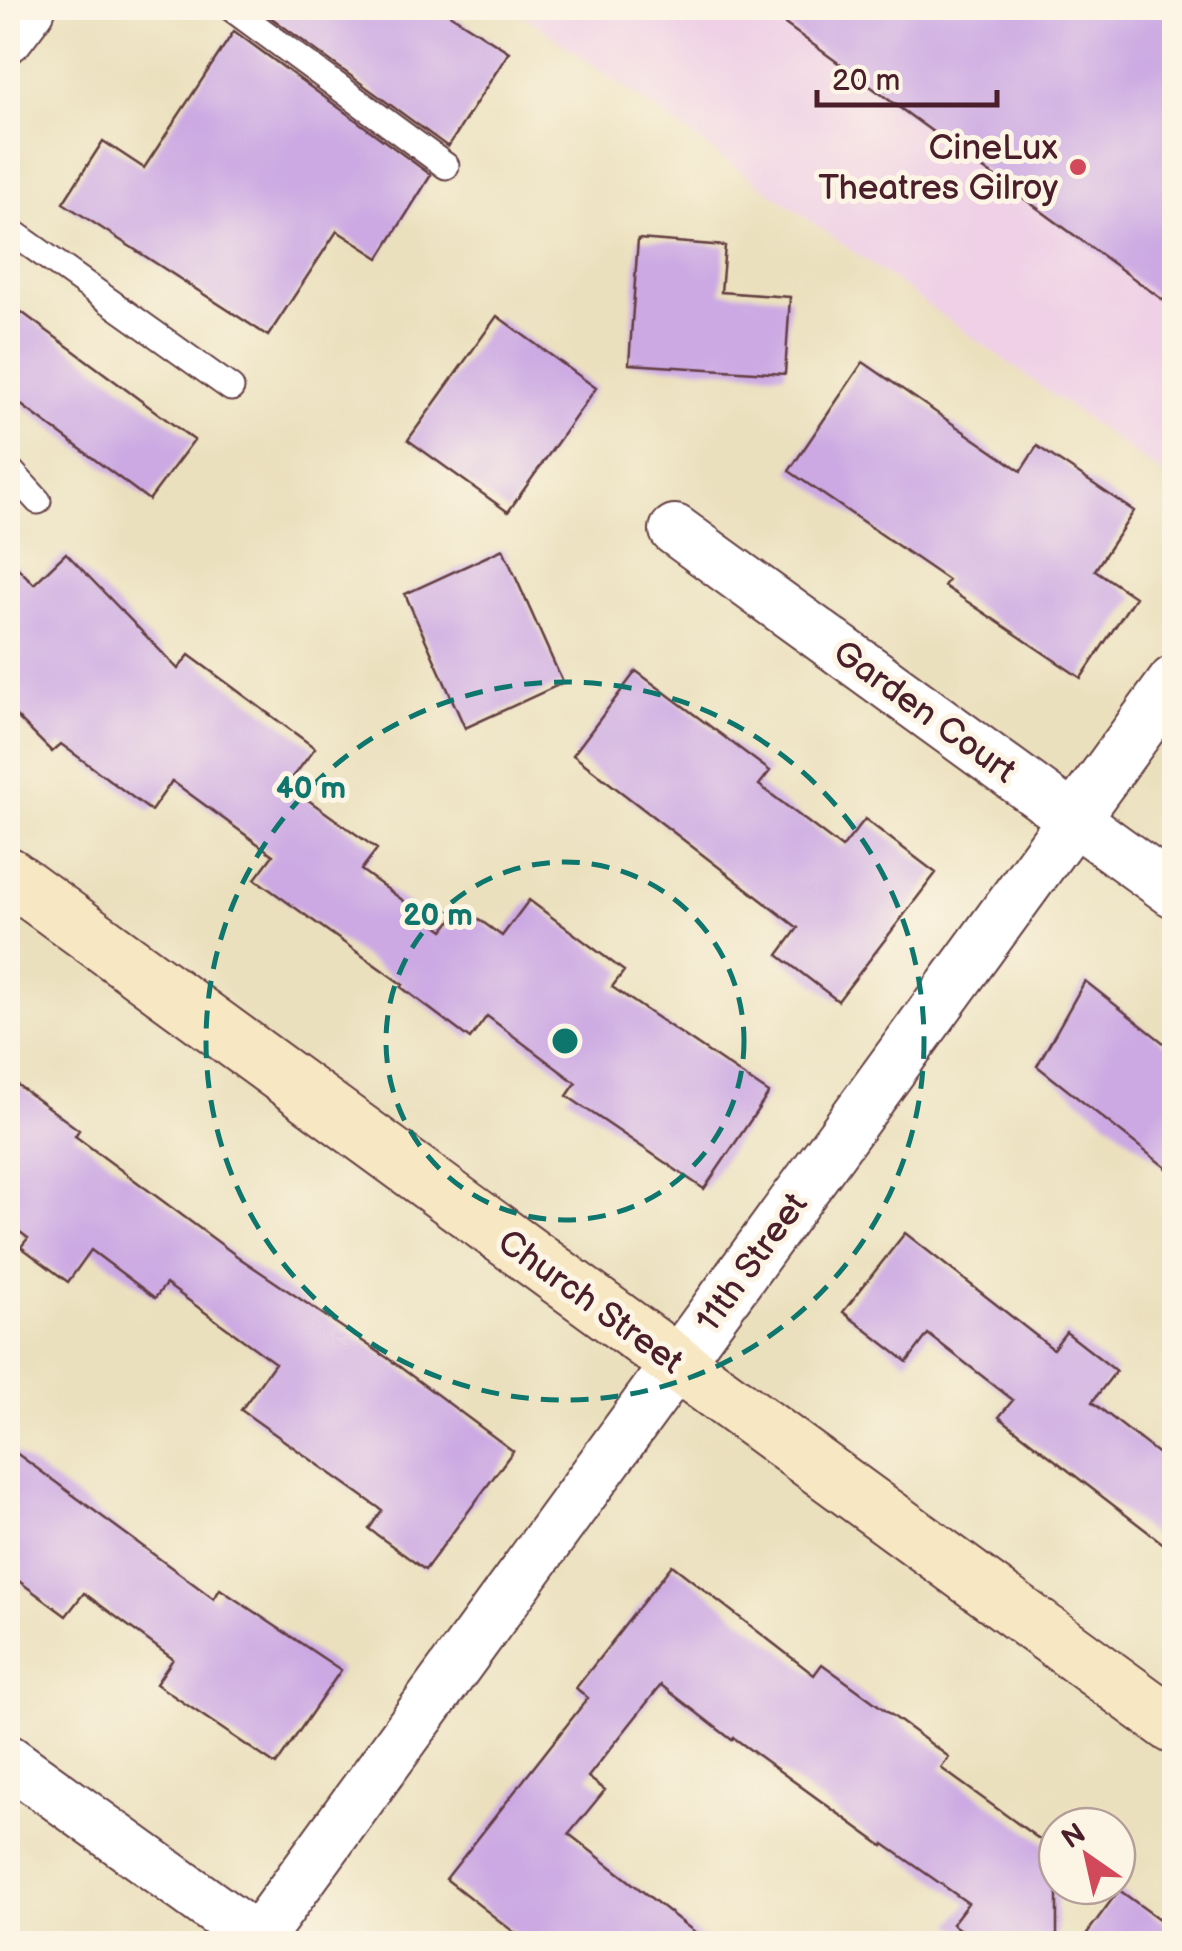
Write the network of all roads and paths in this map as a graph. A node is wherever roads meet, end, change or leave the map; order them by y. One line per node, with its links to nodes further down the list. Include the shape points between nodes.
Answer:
1 (30, 8): 3 (street)
2 (231, 8): 4 (lane)
3 (8, 37)
4 (446, 166)
5 (8, 229): 6 (lane)
6 (231, 388)
7 (8, 468): 8 (lane)
8 (38, 501)
9 (676, 530): 11 (street, Garden Court)
10 (1174, 681): 11 (street, 11th Street)
11 (1074, 819): 13 (street, Garden Court); 14 (street, 11th Street)
12 (8, 875): 14 (street, Church Street)
13 (1174, 892)
14 (677, 1363): 15 (street, Church Street); 17 (street, 11th Street)
15 (1174, 1726)
16 (8, 1760): 17 (street)
17 (260, 1941)

